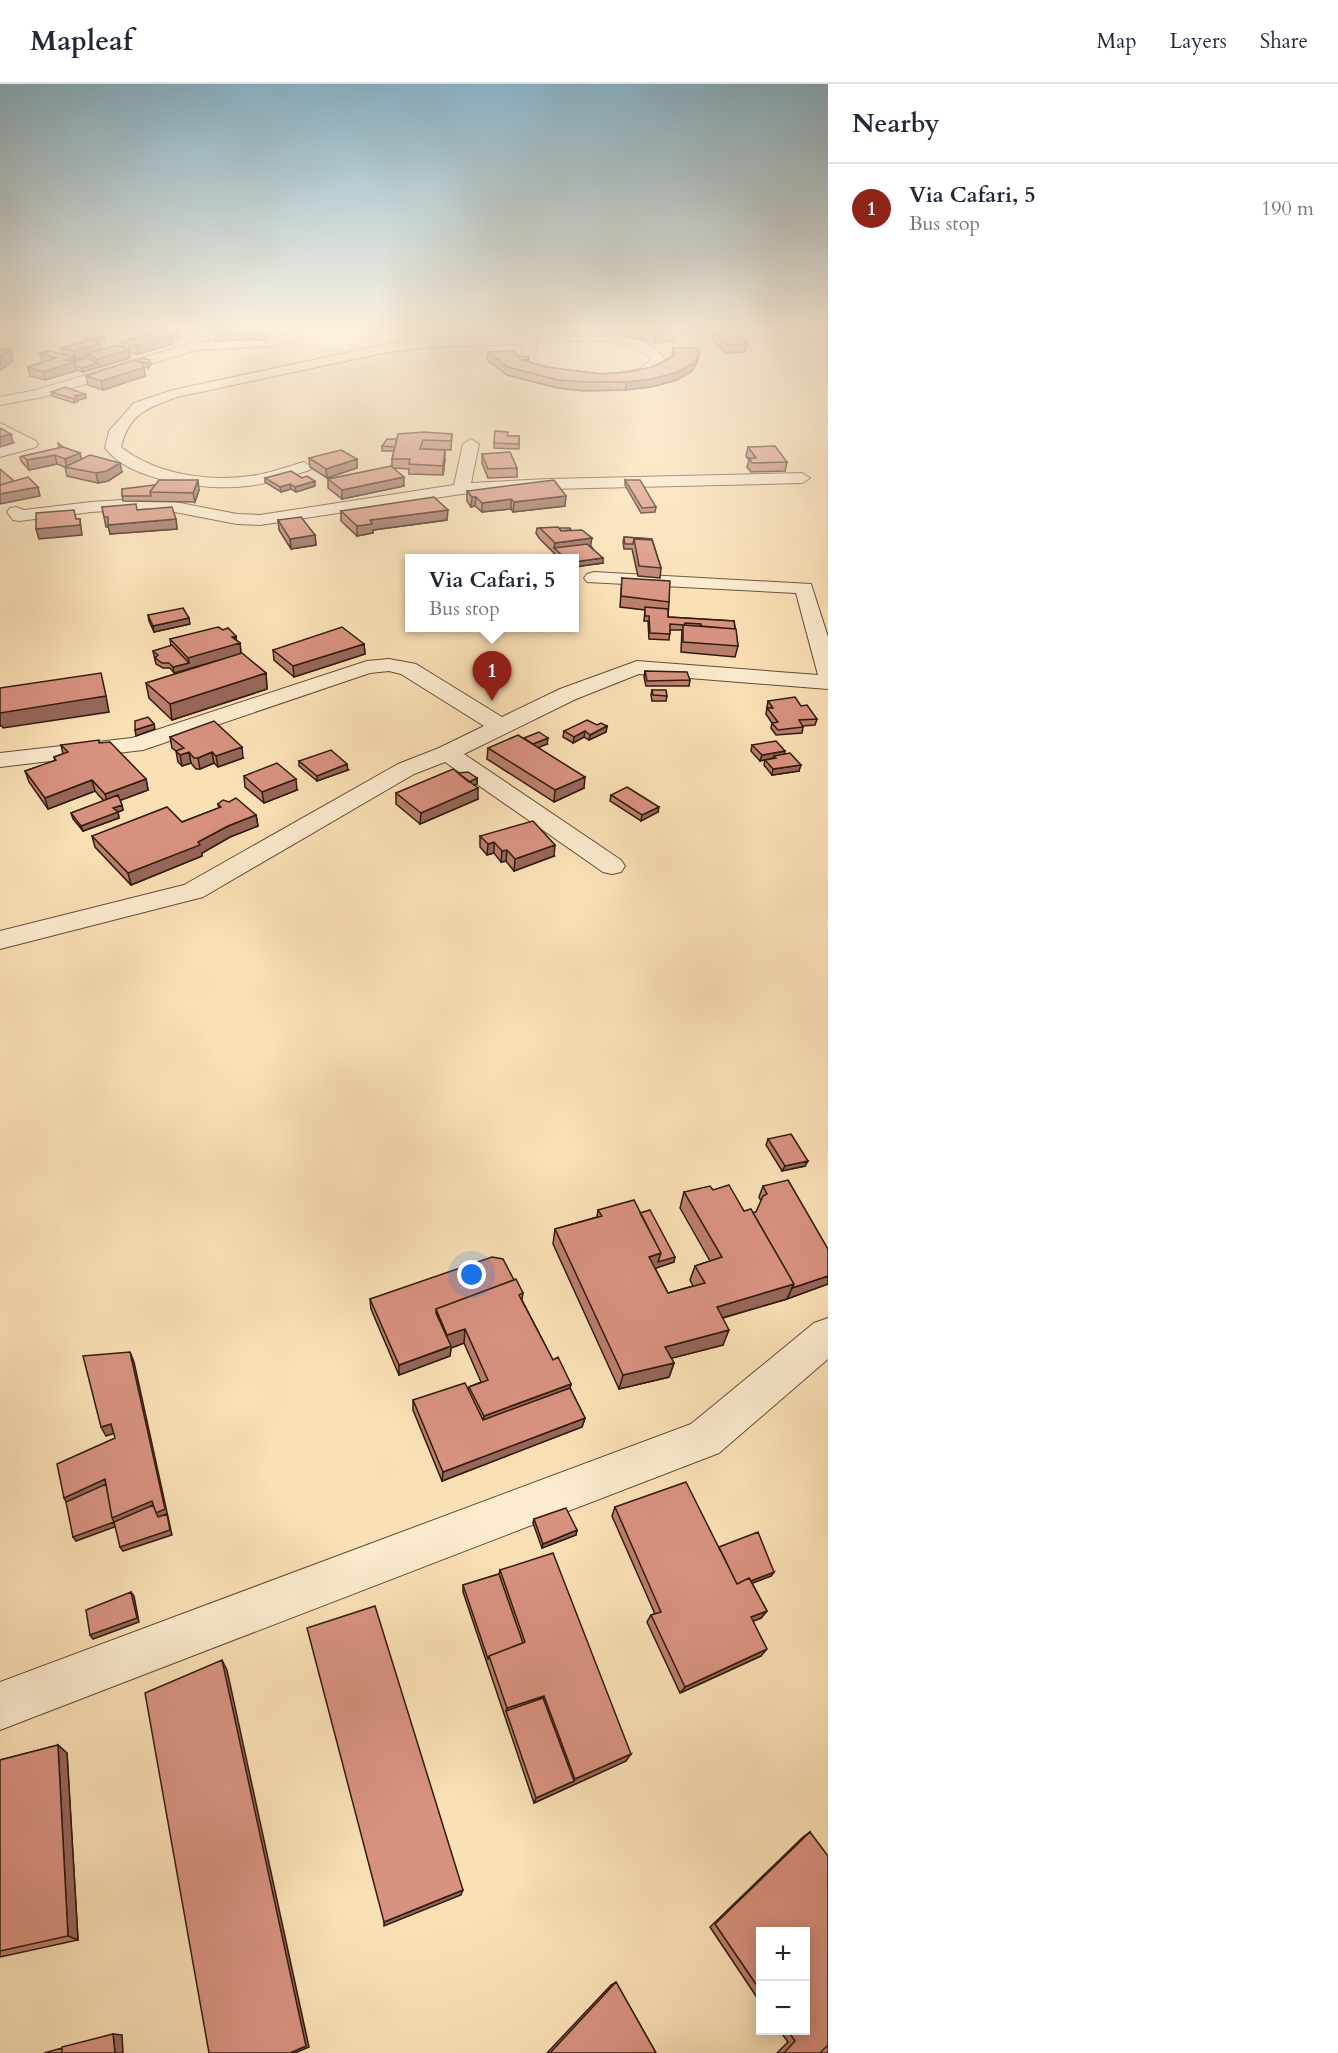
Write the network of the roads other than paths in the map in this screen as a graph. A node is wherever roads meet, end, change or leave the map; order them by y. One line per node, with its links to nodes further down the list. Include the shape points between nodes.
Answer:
1 (127, 420): 6 (street, via 117,431 113,448 125,460)
2 (0, 428): 4 (street, via 30,444)
3 (471, 444): 10 (street)
4 (0, 452)
5 (304, 467): 6 (street, via 242,482 186,479)
6 (163, 473): 8 (street)
7 (802, 478): 10 (street)
8 (144, 483)
9 (122, 489): 11 (street)
10 (461, 489): 11 (street, via 260,520 154,503 19,516)
11 (8, 512)
12 (594, 578): 13 (street, via 804,588)
13 (828, 673)
14 (828, 682): 15 (street, via 637,667)
15 (500, 726): 16 (street); 17 (street, via 408,669 389,665 367,668 135,745)
16 (447, 753): 18 (street); 19 (street, via 406,769 193,891)
17 (0, 760)
18 (612, 866)
19 (0, 940)
20 (828, 1335): 21 (street, via 705,1439)
21 (0, 1707)

